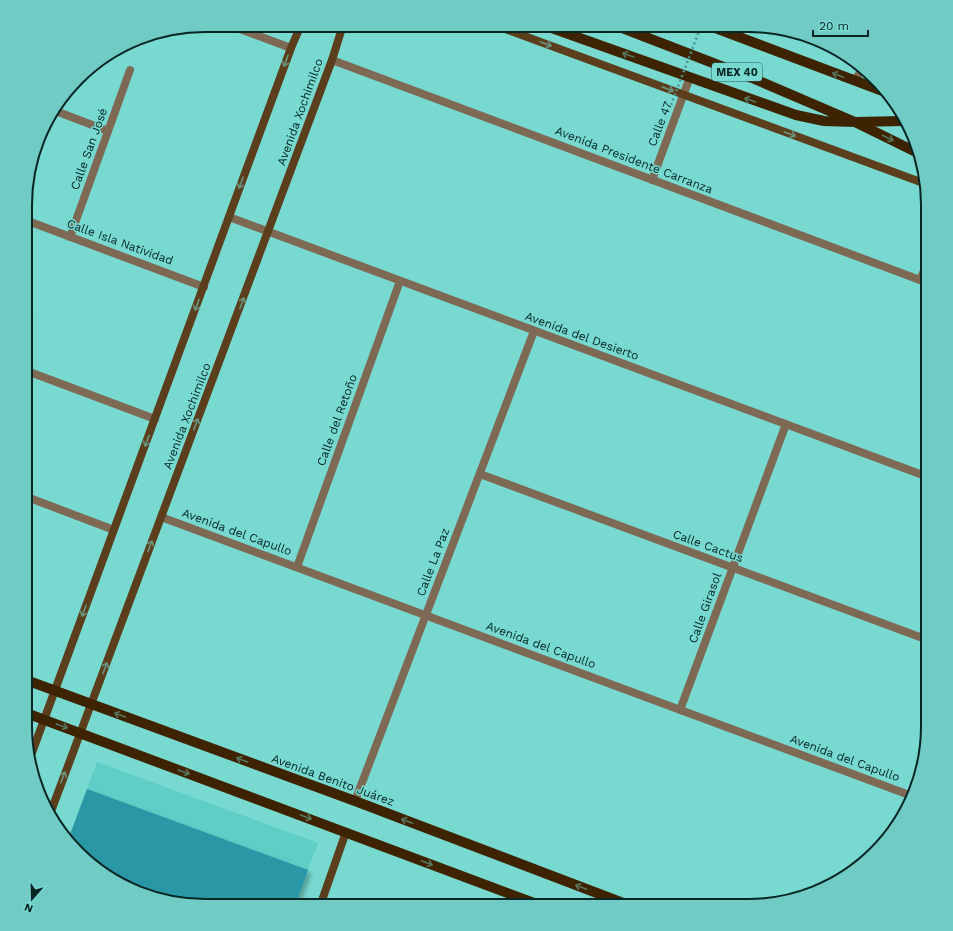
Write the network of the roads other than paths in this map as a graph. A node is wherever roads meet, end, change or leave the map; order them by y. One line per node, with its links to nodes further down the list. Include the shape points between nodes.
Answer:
1 (248, 32): 8 (street)
2 (298, 32): 8 (main road)
3 (341, 32): 9 (main road, Avenida Xochimilco)
4 (513, 32): 15 (main road, one-way to 15)
5 (563, 32): 12 (main road, one-way to 5)
6 (633, 32): 18 (main road, MEX 40, via 752,78)
7 (726, 32): 13 (main road, MEX 40, one-way to 7)
8 (291, 48): 23 (main road, one-way to 23)
9 (332, 60): 21 (street, Avenida Presidente Carranza); 25 (main road, Avenida Xochimilco)
10 (130, 70): 19 (street, Calle San José)
11 (860, 73): 13 (street)
12 (690, 77): 15 (street, Calle 47); 18 (main road, one-way to 12, via 824,121 796,115)
13 (854, 81): 14 (main road, MEX 40)
14 (876, 89)
15 (684, 95): 21 (street, Calle 47); 22 (main road, one-way to 22)
16 (59, 112): 19 (street)
17 (899, 121): 18 (main road)
18 (855, 122): 20 (main road, MEX 40, one-way to 20)
19 (108, 131): 26 (street, Calle San José)
20 (912, 150)
21 (652, 180): 27 (street, Avenida Presidente Carranza)
22 (920, 182)
23 (229, 217): 25 (street, Avenida del Desierto); 29 (main road)
24 (32, 223): 26 (street, Calle Isla Natividad)
25 (268, 232): 28 (street, Avenida del Desierto); 37 (main road, Avenida Xochimilco, one-way to 25)
26 (70, 237): 29 (street, Calle Isla Natividad)
27 (921, 280)
28 (400, 281): 30 (street, Avenida del Desierto); 39 (street, Calle del Retoño)
29 (204, 286): 32 (main road, one-way to 32)
30 (534, 331): 33 (street, Avenida del Desierto); 34 (street, Calle La Paz)
31 (32, 373): 32 (street)
32 (155, 419): 38 (main road, one-way to 38)
33 (786, 424): 35 (street, Avenida del Desierto); 40 (street, Calle Girasol)
34 (480, 474): 40 (street, Calle Cactus); 41 (street, Calle La Paz)
35 (921, 474)
36 (32, 499): 38 (street)
37 (161, 517): 39 (street, Avenida del Capullo); 45 (main road, Avenida Xochimilco, one-way to 37)
38 (114, 530): 44 (main road, one-way to 44)
39 (297, 567): 41 (street, Avenida del Capullo)
40 (733, 568): 42 (street, Calle Cactus); 46 (street, Calle Girasol)
41 (425, 615): 46 (street, Avenida del Capullo); 52 (street, Calle La Paz)
42 (921, 637)
43 (32, 682): 44 (main road, Avenida Benito Juárez)
44 (55, 691): 45 (main road, Avenida Benito Juárez); 48 (main road)
45 (91, 704): 49 (main road, Avenida Xochimilco); 52 (main road, Avenida Benito Juárez, one-way to 45)
46 (680, 710): 51 (street, Avenida del Capullo)
47 (32, 715): 48 (main road)
48 (44, 720): 49 (main road, one-way to 49); 50 (main road)
49 (80, 733): 53 (main road, Avenida Xochimilco, one-way to 49); 54 (main road, one-way to 54)
50 (33, 749)
51 (907, 794)
52 (355, 801): 57 (main road, Avenida Benito Juárez, one-way to 52)
53 (53, 807)
54 (346, 832): 55 (main road); 56 (main road, one-way to 56)
55 (322, 899)
56 (523, 899)
57 (613, 899)

